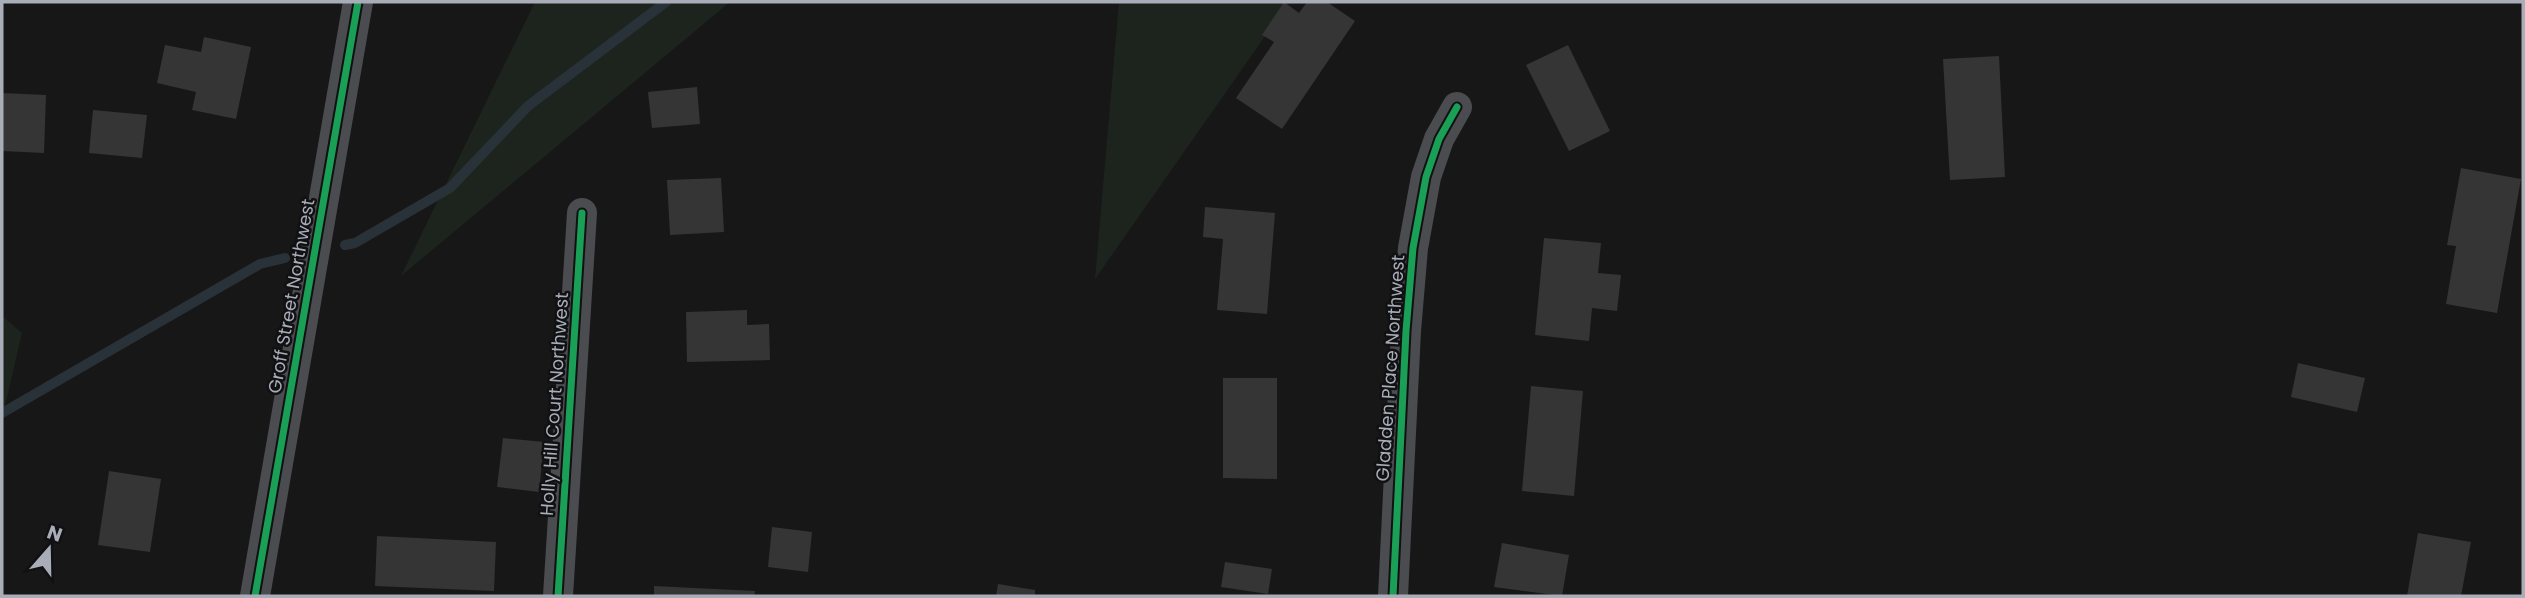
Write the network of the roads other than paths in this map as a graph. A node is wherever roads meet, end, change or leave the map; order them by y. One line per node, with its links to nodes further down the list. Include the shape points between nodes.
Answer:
1 (358, 2): 4 (street, Groff Street Northwest)
2 (1457, 107): 6 (street, Gladden Place Northwest, via 1439,139 1426,177 1413,248)
3 (582, 213): 5 (street, Holly Hill Court Northwest)
4 (255, 596)
5 (558, 596)
6 (1393, 596)

